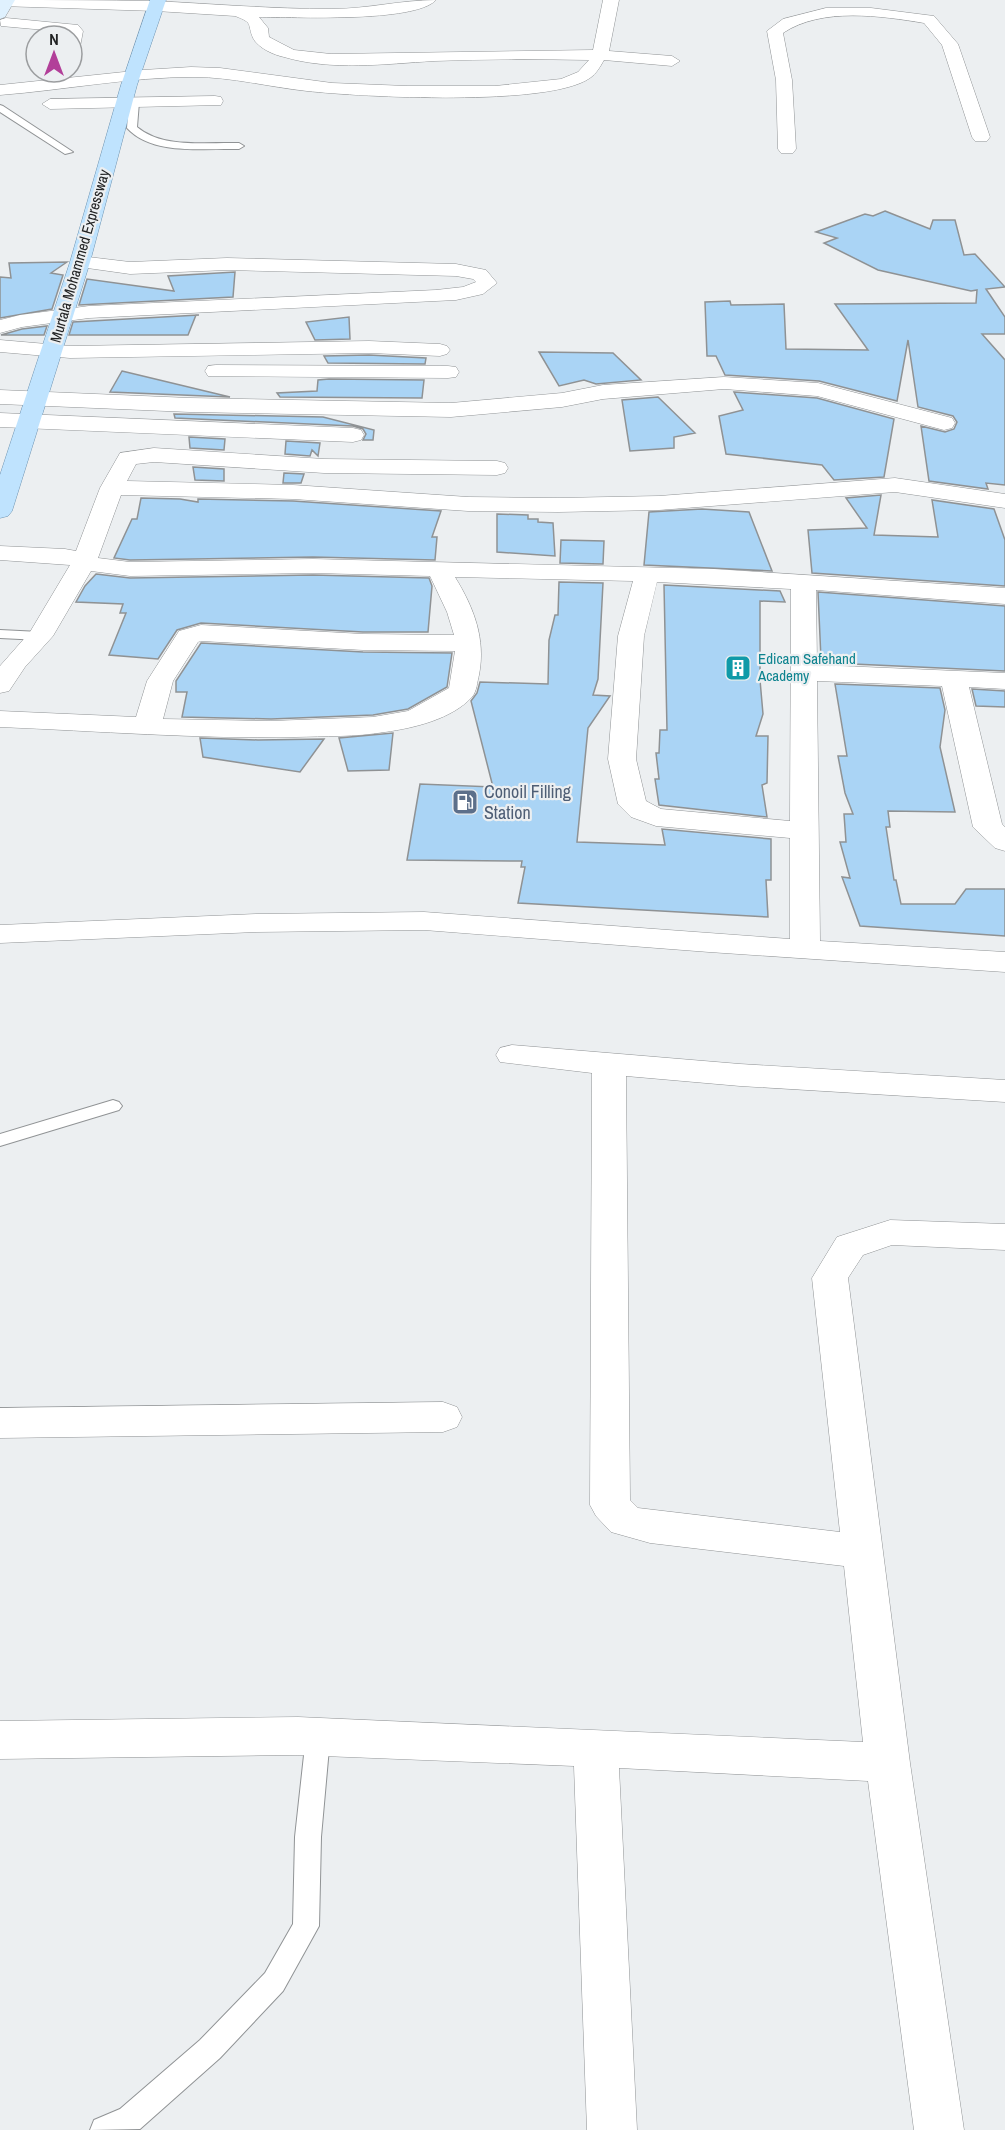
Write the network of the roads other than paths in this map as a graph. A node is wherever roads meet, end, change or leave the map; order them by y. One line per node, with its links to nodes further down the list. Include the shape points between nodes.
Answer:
1 (7, 0): 5 (street); 6 (street); 8 (main road)
2 (428, 0): 7 (street, via 378,12)
3 (611, 0): 13 (street)
4 (921, 0): 9 (street)
5 (0, 1)
6 (157, 3): 7 (street); 15 (main road, Murtala Mohammed Expressway)
7 (237, 12): 12 (street, via 251,17 260,28)
8 (0, 14)
9 (929, 19): 24 (street, via 950,44); 26 (street, via 865,11 806,16 783,23 775,37 783,80)
10 (0, 23): 11 (street)
11 (24, 25)
12 (264, 55): 13 (street, via 381,59); 16 (street)
13 (600, 55): 14 (street); 16 (street, via 583,76 531,88 382,90)
14 (672, 61)
15 (132, 76): 16 (street, via 191,72); 18 (street); 21 (main road, Murtala Mohammed Expressway)
16 (246, 78)
17 (44, 84): 18 (street)
18 (42, 87): 19 (street); 22 (street)
19 (0, 90)
20 (215, 101): 21 (street)
21 (129, 102): 22 (street); 25 (lane, via 132,128 144,138 167,144); 28 (main road, Murtala Mohammed Expressway)
22 (19, 105): 23 (street)
23 (0, 108): 27 (lane)
24 (981, 137)
25 (239, 146)
26 (787, 149)
27 (68, 152)
28 (80, 262): 29 (street); 31 (main road, Murtala Mohammed Expressway)
29 (130, 268): 30 (street); 30 (street, via 226,264 456,270 479,274 488,283 465,293 436,296)
30 (89, 312): 31 (street)
31 (62, 316): 32 (street); 35 (main road, Murtala Mohammed Expressway)
32 (0, 327)
33 (0, 346): 35 (street)
34 (440, 350): 35 (street, via 369,347)
35 (61, 351): 36 (street, via 96,363 148,368 268,373); 38 (main road, Murtala Mohammed Expressway)
36 (448, 372)
37 (0, 397): 38 (street)
38 (38, 397): 40 (main road, Murtala Mohammed Expressway); 41 (street, via 190,405 451,410 724,383 818,390)
39 (0, 420): 40 (street)
40 (29, 423): 42 (street); 46 (main road, Murtala Mohammed Expressway)
41 (944, 423)
42 (353, 435)
43 (497, 468): 44 (street, via 324,466 154,455 128,458)
44 (112, 488): 45 (street, via 558,505 659,503 895,485); 48 (street)
45 (1005, 501)
46 (0, 511)
47 (0, 553): 48 (street, via 65,556)
48 (84, 562): 49 (street, via 130,568 313,566); 54 (street)
49 (438, 570): 50 (street); 55 (street, via 454,595)
50 (647, 574): 51 (street); 62 (street, via 631,636 622,759 632,804 657,817)
51 (803, 583): 52 (street); 56 (street)
52 (1005, 596)
53 (0, 633): 54 (lane)
54 (40, 636): 59 (street)
55 (467, 643): 61 (street, via 462,692 431,712 409,720 374,726 283,729); 61 (street, via 201,633 188,636 160,681)
56 (803, 672): 57 (street); 62 (street)
57 (953, 678): 58 (street); 63 (street, via 988,827)
58 (1005, 681)
59 (0, 685)
60 (0, 719): 61 (street)
61 (147, 726)
62 (804, 831): 65 (street)
63 (1005, 842)
64 (0, 934): 65 (street, via 256,923 424,921)
65 (805, 949): 66 (street)
66 (1005, 962)
67 (512, 1055): 68 (street)
68 (609, 1064): 69 (street); 75 (street, via 610,1505 625,1521 650,1527)
69 (1005, 1091)
70 (113, 1106): 71 (lane)
71 (0, 1140)
72 (1005, 1237): 75 (street, via 890,1232 850,1246 830,1278)
73 (443, 1418): 74 (street)
74 (0, 1423)
75 (861, 1551): 79 (street)
76 (318, 1737): 77 (street); 78 (street); 80 (lane, via 308,1837 306,1926 274,1982 210,2049 130,2119)
77 (0, 1740)
78 (596, 1748): 79 (street); 81 (street)
79 (888, 1763): 82 (street)
80 (104, 2130)
81 (612, 2130)
82 (939, 2130)

